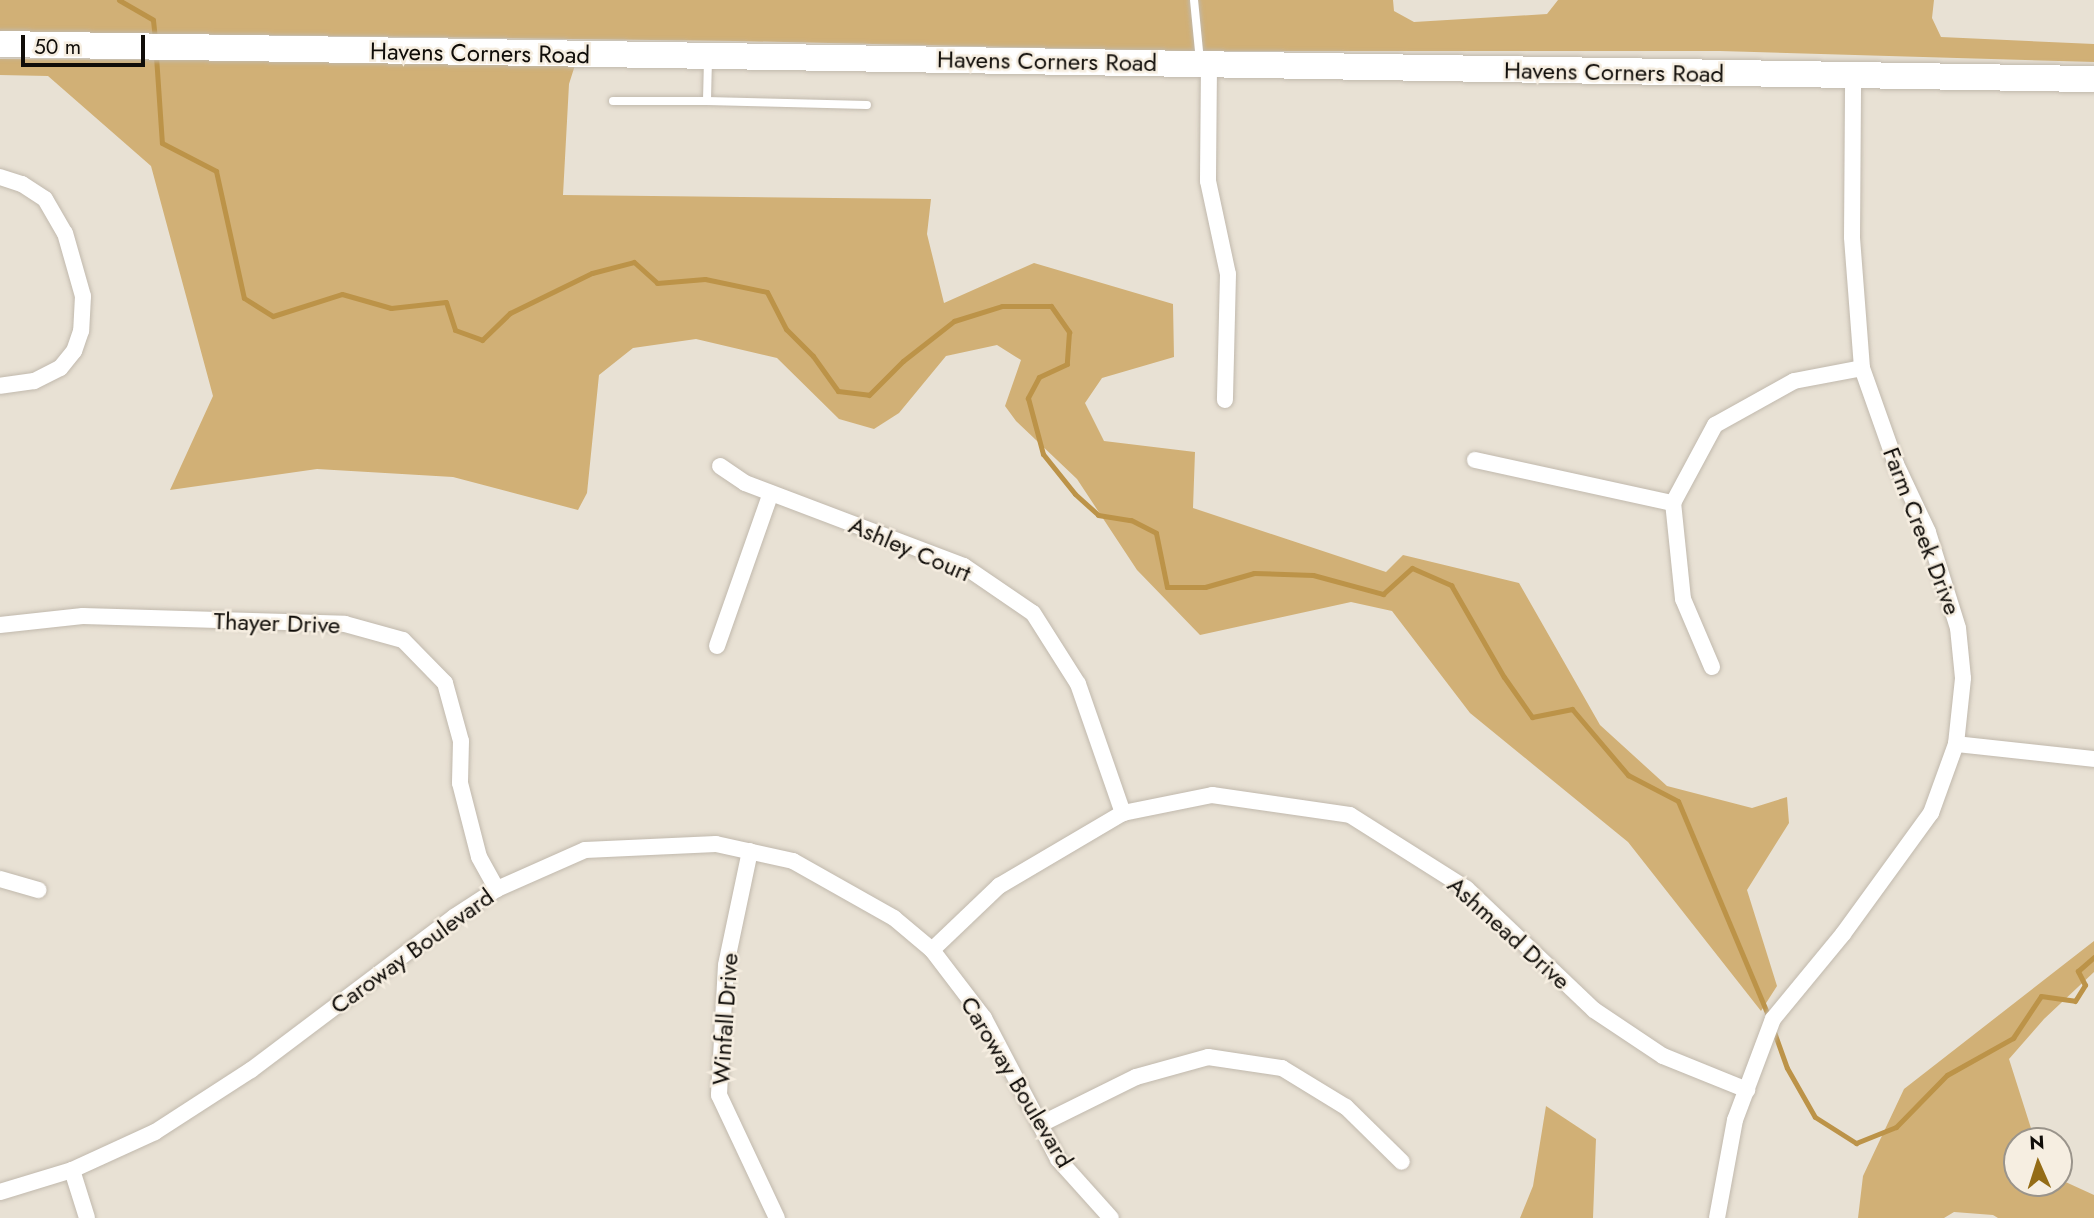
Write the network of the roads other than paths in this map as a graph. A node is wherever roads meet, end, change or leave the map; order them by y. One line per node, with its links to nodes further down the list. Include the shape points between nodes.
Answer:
1 (1194, 0): 4 (lane)
2 (0, 44): 3 (main road, Havens Corners Road)
3 (708, 56): 4 (main road, Havens Corners Road); 8 (lane)
4 (1205, 64): 5 (main road, Havens Corners Road); 13 (street, via 1208,181 1228,274)
5 (1853, 76): 6 (main road, Havens Corners Road); 11 (street, Farm Creek Drive, via 1852,237)
6 (2094, 79)
7 (613, 101): 8 (lane)
8 (707, 101): 9 (lane)
9 (867, 105)
10 (0, 177): 12 (street, via 45,199 65,233 83,296 81,331 74,351 60,368 34,381)
11 (1862, 368): 17 (street, via 1794,381 1716,425); 21 (street, Farm Creek Drive, via 1896,464 1928,532 1958,628 1963,678)
12 (0, 386)
13 (1225, 400)
14 (1475, 460): 17 (street)
15 (720, 466): 16 (street, Ashley Court)
16 (771, 493): 19 (street); 23 (street, Ashley Court, via 964,566 1033,613 1077,684)
17 (1673, 503): 20 (street, via 1683,599)
18 (0, 625): 26 (street, Thayer Drive, via 83,617 345,624 403,640 445,683 461,741 460,783 479,857)
19 (717, 646)
20 (1712, 667)
21 (1956, 744): 22 (street); 29 (street, Farm Creek Drive, via 1931,813 1843,934 1773,1019)
22 (2094, 759)
23 (1122, 813): 28 (street, Ashmead Drive, via 999,886); 29 (street, Ashmead Drive, via 1212,795 1350,815 1467,888 1594,1010 1663,1056)
24 (750, 851): 26 (street, Caroway Boulevard, via 716,844 585,850); 28 (street, Caroway Boulevard, via 793,861 894,918); 35 (street, Winfall Drive, via 726,965 719,1095)
25 (0, 878): 27 (street)
26 (497, 889): 32 (street, Caroway Boulevard, via 251,1070 155,1132)
27 (38, 890)
28 (932, 950): 30 (street, Caroway Boulevard, via 984,1018)
29 (1746, 1090): 37 (street, Farm Creek Drive, via 1735,1120)
30 (1041, 1124): 31 (street, via 1136,1077 1208,1057 1282,1068 1346,1107); 36 (street, Caroway Boulevard, via 1058,1159)
31 (1402, 1162)
32 (72, 1170): 33 (street, Caroway Boulevard); 34 (street)
33 (0, 1192)
34 (88, 1218)
35 (777, 1218)
36 (1111, 1218)
37 (1717, 1218)

